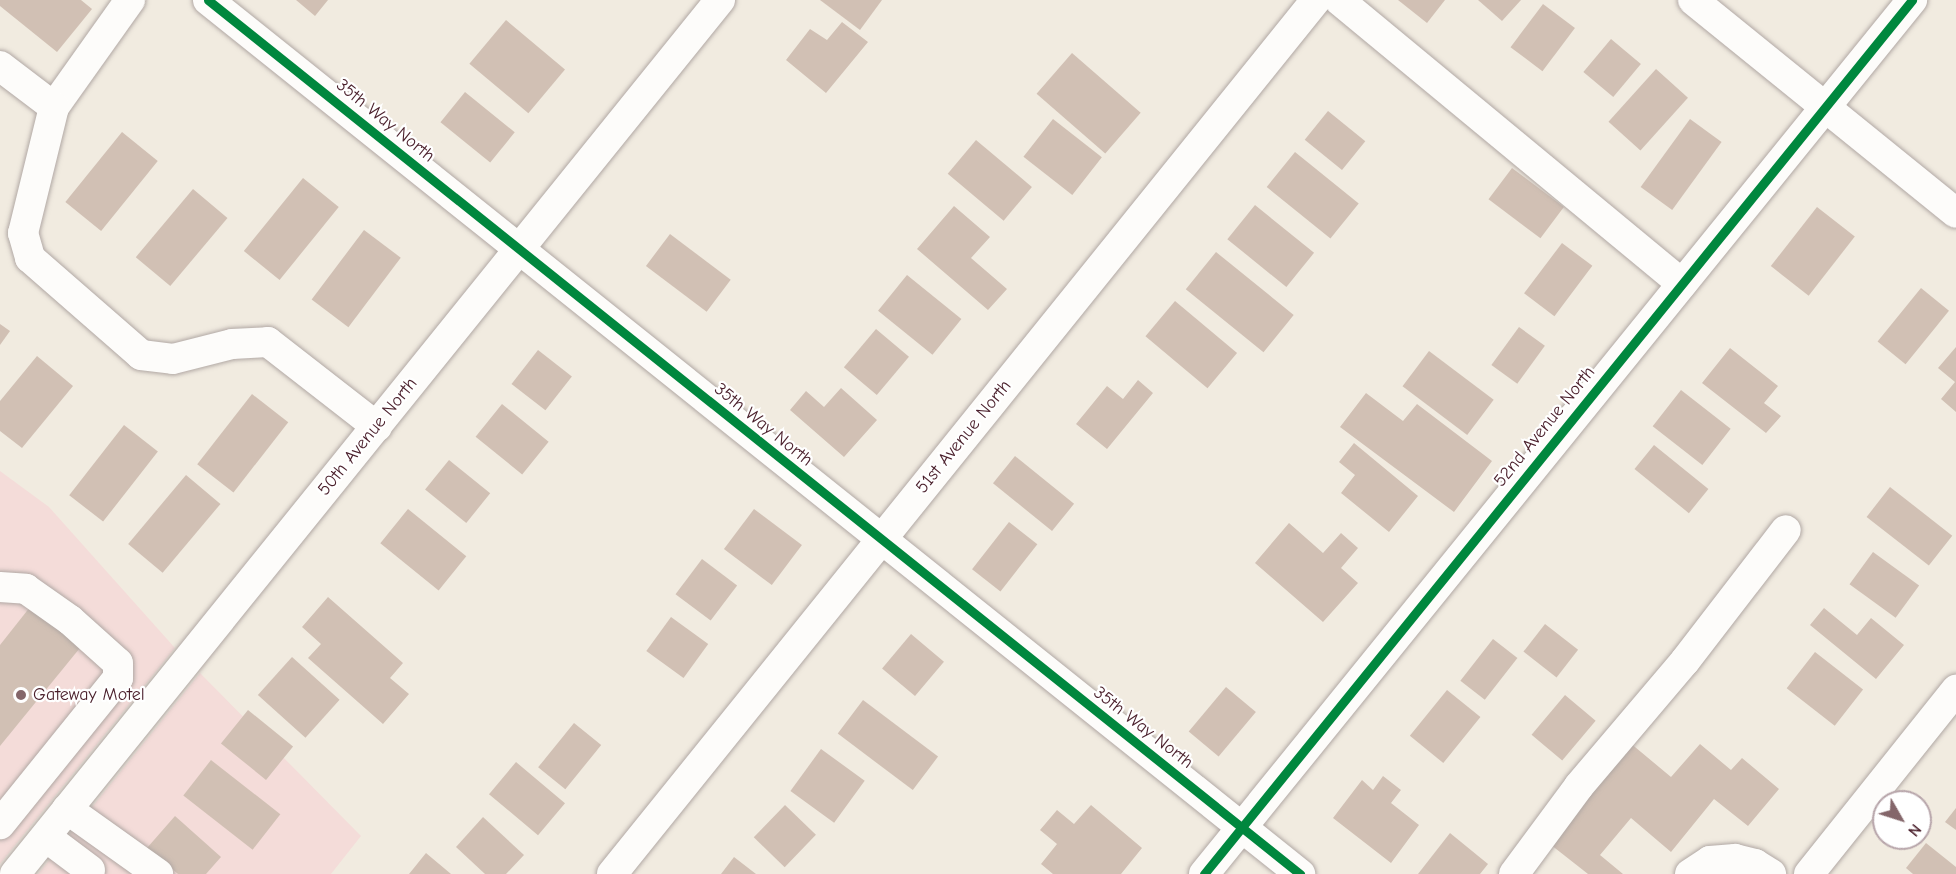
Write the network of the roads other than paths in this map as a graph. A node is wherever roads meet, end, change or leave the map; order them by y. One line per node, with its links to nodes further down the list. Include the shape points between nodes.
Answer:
1 (130, 0): 9 (street)
2 (208, 0): 12 (street, 35th Way North)
3 (720, 0): 12 (street, 50th Avenue North)
4 (1316, 0): 16 (street, 51st Avenue North)
5 (1339, 0): 13 (street)
6 (1693, 0): 10 (street)
7 (1912, 0): 10 (street, 52nd Avenue North)
8 (0, 66): 9 (street)
9 (54, 107): 14 (street, via 23,232 30,258 141,355 173,359 232,344 268,342)
10 (1826, 107): 11 (street); 13 (street, 52nd Avenue North)
11 (1956, 213)
12 (520, 250): 14 (street, 50th Avenue North); 16 (street, 35th Way North)
13 (1682, 284): 21 (street, 52nd Avenue North)
14 (377, 427): 19 (street, 50th Avenue North)
15 (1786, 530): 29 (street, via 1626,735 1579,786)
16 (880, 541): 21 (street, 35th Way North); 26 (street, 51st Avenue North)
17 (0, 587): 20 (street, via 26,589 70,620 118,663 118,678)
18 (1956, 690): 32 (street)
19 (67, 809): 22 (street, 50th Avenue North); 25 (street)
20 (0, 824)
21 (1242, 827): 27 (street, 52nd Avenue North); 28 (street, 35th Way North)
22 (46, 837): 23 (street); 24 (street, 50th Avenue North)
23 (96, 873)
24 (15, 874)
25 (158, 874)
26 (612, 874)
27 (1204, 874)
28 (1300, 874)
29 (1514, 874)
30 (1690, 874): 31 (street, via 1710,861 1735,859)
31 (1772, 874)
32 (1809, 874)

